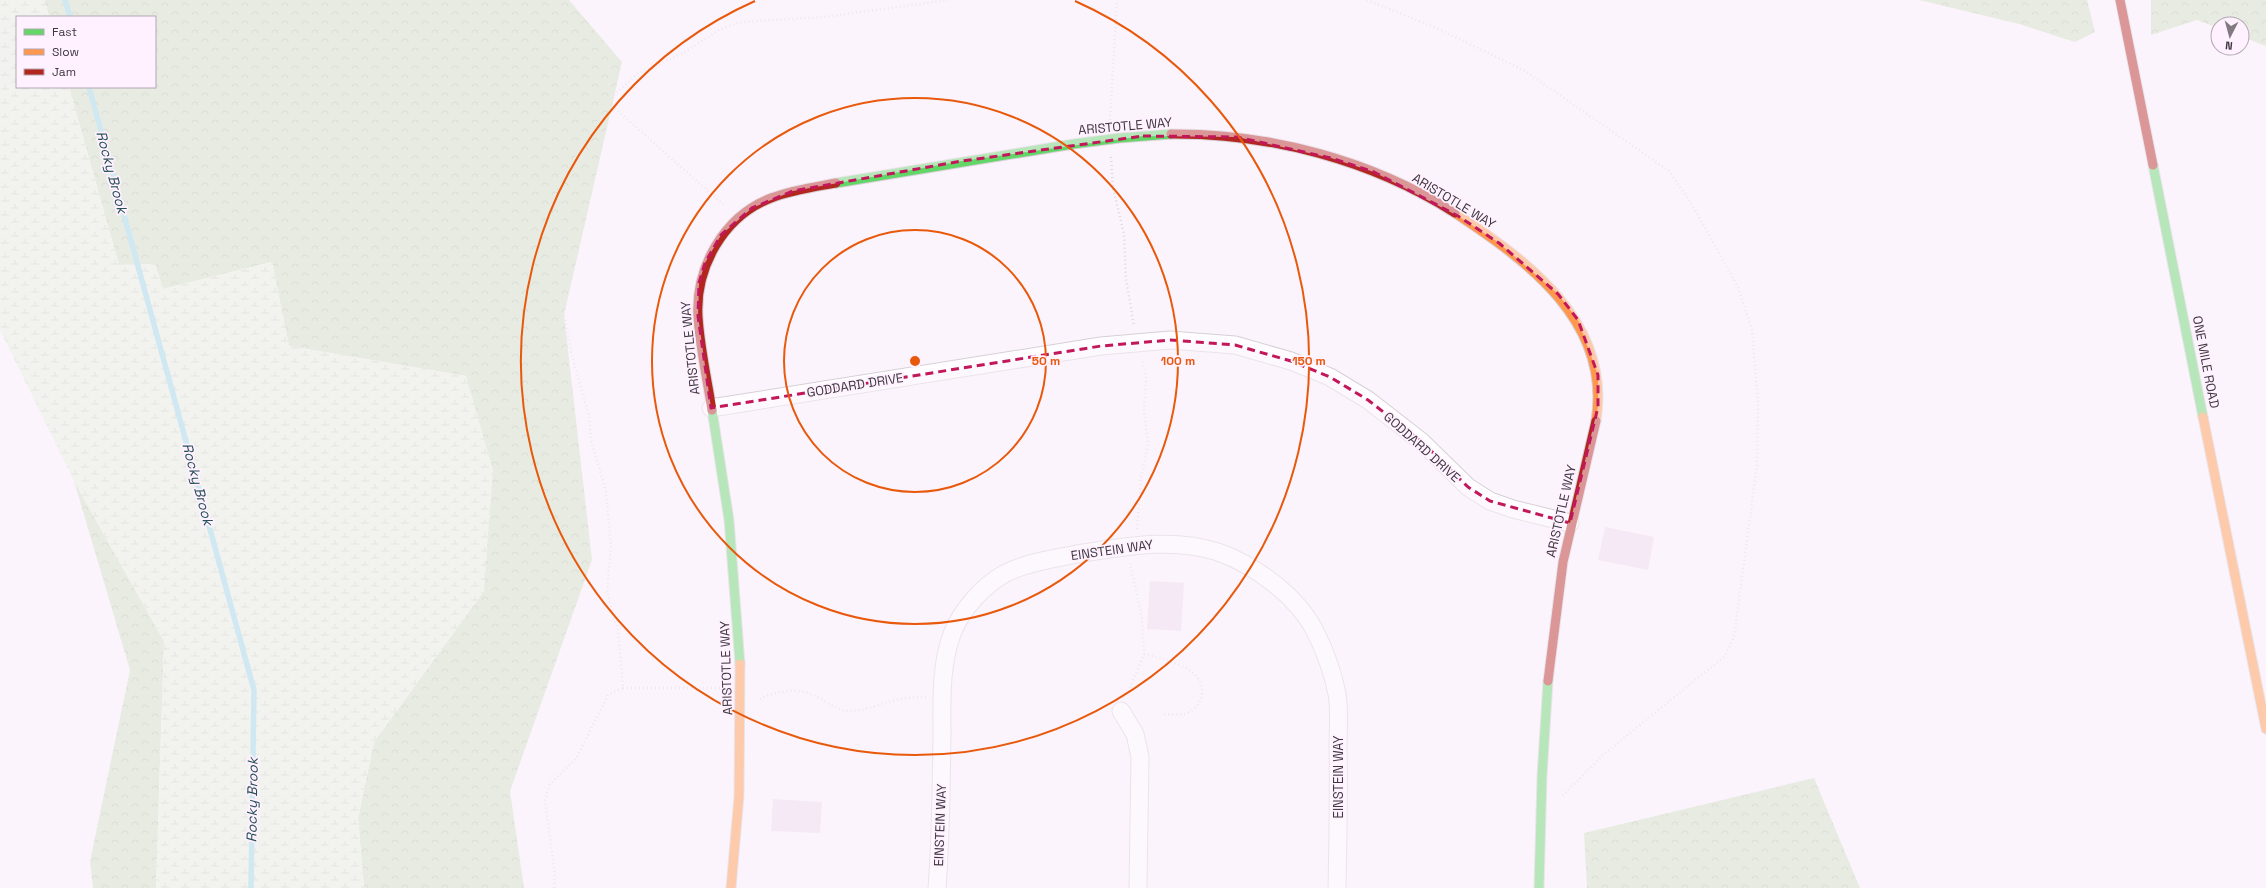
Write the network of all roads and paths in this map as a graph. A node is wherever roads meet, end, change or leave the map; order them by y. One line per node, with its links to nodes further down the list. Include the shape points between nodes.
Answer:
1 (949, 0): 5 (path, via 824,17 740,22 719,30 685,52 637,74)
2 (1117, 0): 6 (path, via 1110,94)
3 (1367, 0): 20 (path, via 1439,29 1525,71 1669,171 1691,203 1738,287 1752,330 1758,400 1757,465 1734,637 1725,656 1604,754)
4 (2120, 0): 19 (street, ONE MILE ROAD)
5 (609, 103): 7 (path); 13 (path, via 566,172 562,190 560,294 572,356 589,416 591,440 606,492 611,547 607,592 618,630)
6 (1110, 138): 7 (street, ARISTOTLE WAY, via 962,161 793,192 767,200); 8 (path, via 1113,188 1124,234 1130,309); 10 (street, ARISTOTLE WAY, via 1188,134 1237,137 1331,158 1374,172 1416,192 1499,243 1558,294 1578,320 1589,344 1598,375 1598,407)
7 (740, 218): 9 (street, ARISTOTLE WAY, via 721,235 705,263 697,294)
8 (1138, 341): 9 (street, GODDARD DRIVE); 10 (street, GODDARD DRIVE, via 1200,341 1235,345 1291,361 1330,377 1396,421 1422,442 1468,487 1490,501 1513,510); 11 (path, via 1146,376 1144,411 1148,443 1141,478 1136,534)
9 (711, 408): 14 (street, ARISTOTLE WAY, via 729,519)
10 (1570, 522): 26 (street, ARISTOTLE WAY, via 1558,590 1543,729)
11 (1132, 546): 12 (path, via 1130,558 1142,618); 15 (street, EINSTEIN WAY, via 1046,560 1024,565 1003,575 964,610 952,634 944,665); 25 (street, EINSTEIN WAY, via 1183,545 1217,552 1238,561 1264,577 1283,593 1299,608 1315,630 1329,665 1337,696)
12 (1144, 654): 17 (path); 18 (path, via 1177,663 1196,675 1202,684 1203,692 1199,703 1191,711 1184,714)
13 (623, 688): 14 (path); 21 (path, via 608,695 576,759 550,784 545,800 555,876)
14 (741, 688): 16 (street, ARISTOTLE WAY)
15 (942, 697): 16 (path, via 918,697 850,711 810,694 788,690 769,694 758,700); 23 (street, EINSTEIN WAY, via 940,853)
16 (742, 699): 22 (street, ARISTOTLE WAY, via 738,820)
17 (1121, 711): 24 (street, via 1135,734 1140,758)
18 (1162, 715)
19 (2266, 729)
20 (1560, 799)
21 (554, 888)
22 (731, 888)
23 (937, 888)
24 (1138, 888)
25 (1337, 888)
26 (1539, 888)

